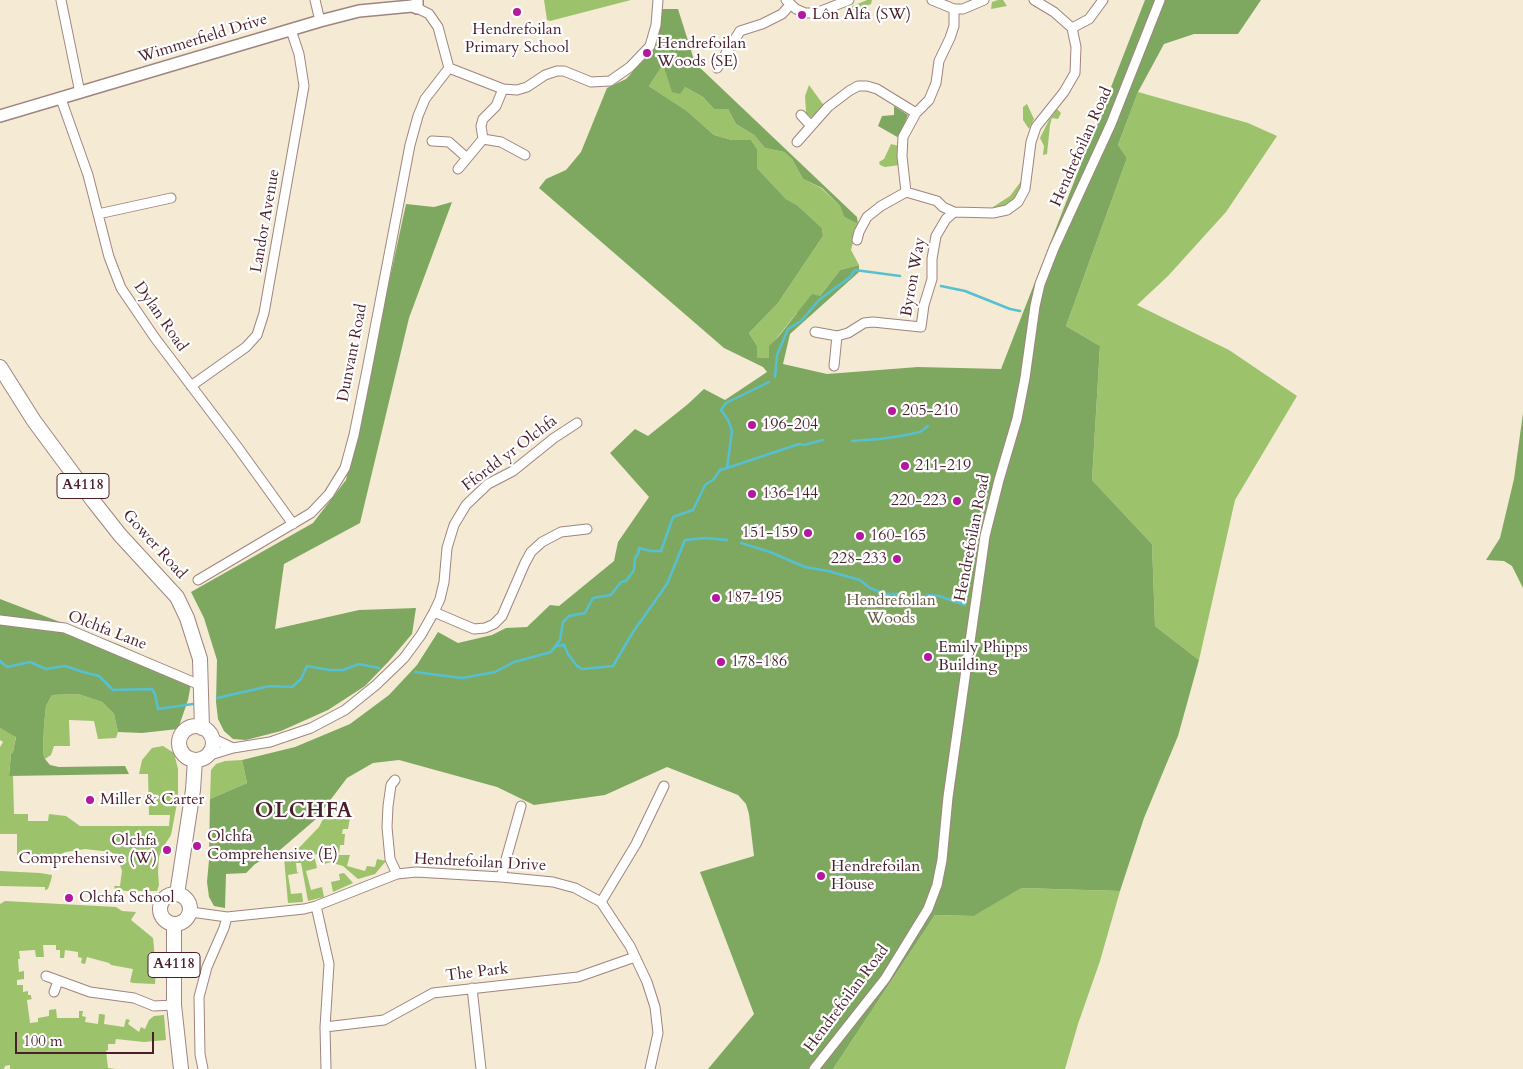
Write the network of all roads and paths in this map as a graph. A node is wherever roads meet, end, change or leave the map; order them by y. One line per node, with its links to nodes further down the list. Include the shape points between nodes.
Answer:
1 (61, 0): 19 (street)
2 (315, 0): 13 (street)
3 (658, 0): 18 (street, via 650,46 610,81 591,82 557,71 527,87)
4 (848, 0): 10 (street, via 816,13 805,13)
5 (932, 0): 12 (street)
6 (984, 0): 12 (street)
7 (1034, 0): 14 (street)
8 (1103, 0): 14 (street, via 1089,19)
9 (1160, 0): 76 (street, Hendrefoilan Road, via 1111,124 1054,248 1034,306 1017,419 998,480 986,536 937,885 928,910 886,979)
10 (788, 2): 17 (street, via 782,14 740,31)
11 (417, 4): 13 (street, Wimmerfield Drive, via 360,11); 16 (street, via 438,27)
12 (954, 9): 21 (street, via 954,26 939,61 936,83 929,100)
13 (320, 21): 15 (street, Wimmerfield Drive)
14 (1072, 28): 33 (street, via 1076,47 1075,73 1036,127 1025,189 1018,202 999,212)
15 (291, 30): 19 (street, Wimmerfield Drive); 40 (street, Landor Avenue, via 304,86 264,313 257,335 246,347)
16 (449, 68): 18 (street); 42 (street, Dunvant Road, via 425,99 410,145 345,468 329,494 311,513)
17 (717, 68)
18 (503, 90): 25 (street, via 496,106 483,119)
19 (80, 93): 20 (street, Wimmerfield Drive)
20 (62, 99): 23 (street, Wimmerfield Drive); 34 (street, Dylan Road)
21 (916, 113): 24 (street, via 878,89 858,86 828,107); 31 (street, via 903,137)
22 (801, 115): 24 (street)
23 (0, 116)
24 (810, 126): 27 (street)
25 (483, 139): 28 (street, via 501,142); 29 (street)
26 (432, 141): 29 (street, via 449,142)
27 (797, 142)
28 (525, 156)
29 (467, 158): 30 (street)
30 (458, 169)
31 (906, 192): 33 (street, via 937,201); 35 (street, via 867,217)
32 (171, 197): 34 (street)
33 (954, 212): 37 (street, Byron Way, via 936,236 932,280 921,327 873,322)
34 (98, 214): 40 (street, Dylan Road, via 121,288)
35 (856, 234)
36 (816, 332): 37 (street)
37 (837, 336): 38 (street)
38 (834, 366)
39 (0, 368): 47 (main road, Gower Road / A4118, via 34,421 94,502 176,597 188,618 200,659)
40 (191, 386): 42 (street, Dylan Road)
41 (577, 422): 45 (street, Ffordd yr Olchfa, via 513,471 488,484 466,505 447,548 444,582)
42 (293, 524): 44 (street, Dunvant Road)
43 (587, 528): 45 (street, via 561,532 531,552 502,616 494,624 474,629)
44 (198, 580)
45 (434, 612): 51 (street, Ffordd yr Olchfa, via 404,658 345,710 311,728 279,739)
46 (0, 620): 47 (street, Olchfa Lane, via 66,628)
47 (200, 685): 48 (main road, Gower Road / A4118); 49 (main road, Gower Road / A4118)
48 (188, 728): 49 (main road); 52 (main road, via 181,734 179,747 186,757)
49 (202, 728): 50 (main road)
50 (212, 738): 51 (street); 52 (main road, via 212,748)
51 (233, 748): 52 (street, Ffordd yr Olchfa)
52 (201, 758): 58 (main road)
53 (395, 780): 56 (street, via 391,785 387,828 390,859)
54 (664, 786): 59 (street, via 636,844)
55 (521, 806): 57 (street)
56 (397, 874): 57 (street, Hendrefoilan Drive, via 416,872); 60 (street, Hendrefoilan Drive)
57 (501, 877): 59 (street, Hendrefoilan Drive, via 553,882 574,888)
58 (177, 894): 61 (main road, via 190,902); 63 (main road, via 166,897 160,908 165,921)
59 (601, 902): 64 (street)
60 (316, 906): 62 (street, Hendrefoilan Drive); 70 (street, via 329,964)
61 (191, 912): 62 (street, Hendrefoilan Drive); 63 (main road, via 185,922)
62 (227, 917): 72 (street, via 199,997)
63 (174, 925): 69 (main road, A4118)
64 (635, 957): 67 (street, The Park, via 578,977); 75 (street, via 655,1007 658,1033)
65 (46, 976): 66 (street)
66 (58, 981): 68 (street); 69 (street, via 90,992 134,998 154,1006)
67 (472, 988): 70 (street, The Park, via 433,994 384,1020); 74 (street)
68 (54, 992)
69 (174, 1005): 71 (main road, A4118)
70 (325, 1027): 73 (street)
71 (182, 1069)
72 (203, 1069)
73 (326, 1069)
74 (480, 1069)
75 (650, 1069)
76 (814, 1069)

